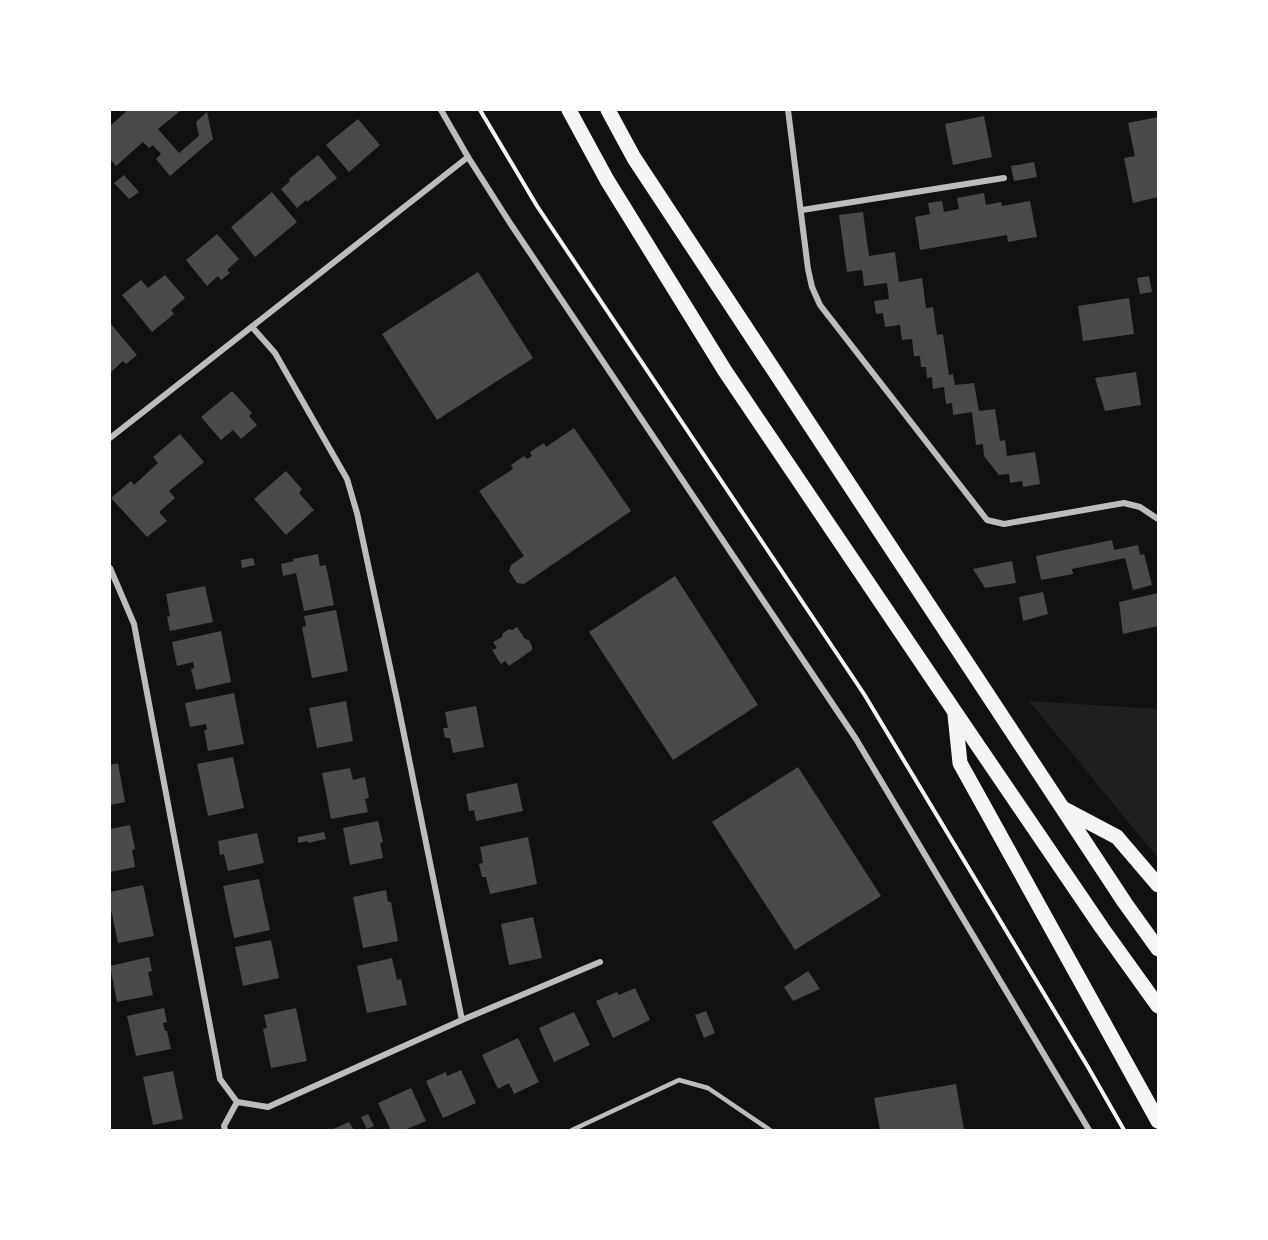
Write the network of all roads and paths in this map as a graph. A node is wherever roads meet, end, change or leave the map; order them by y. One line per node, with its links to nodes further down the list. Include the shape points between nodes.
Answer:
1 (441, 110): 6 (street)
2 (480, 110): 26 (path, via 537,206 864,694)
3 (569, 110): 13 (main road, via 607,180 725,371)
4 (608, 110): 14 (main road, via 634,158)
5 (788, 110): 8 (street)
6 (468, 157): 9 (street); 25 (street, via 856,739)
7 (1004, 178): 8 (street)
8 (802, 210): 11 (street, via 810,278 820,305 987,520 1004,524 1124,503 1140,507)
9 (252, 327): 10 (street); 19 (street, via 275,353 347,479)
10 (110, 438)
11 (1158, 519)
12 (110, 568): 20 (street, via 134,624 220,1079)
13 (955, 712): 18 (main road); 21 (main road, via 960,764)
14 (1063, 809): 15 (main road, via 1117,837); 16 (main road)
15 (1158, 885)
16 (1158, 949)
17 (600, 962): 19 (street)
18 (1158, 1006)
19 (462, 1020): 20 (street, via 268,1107)
20 (237, 1102): 22 (street)
21 (1158, 1120)
22 (225, 1131)
23 (572, 1131): 24 (lane, via 679,1080 708,1088)
24 (770, 1131)
25 (1089, 1131)
26 (1124, 1131)

